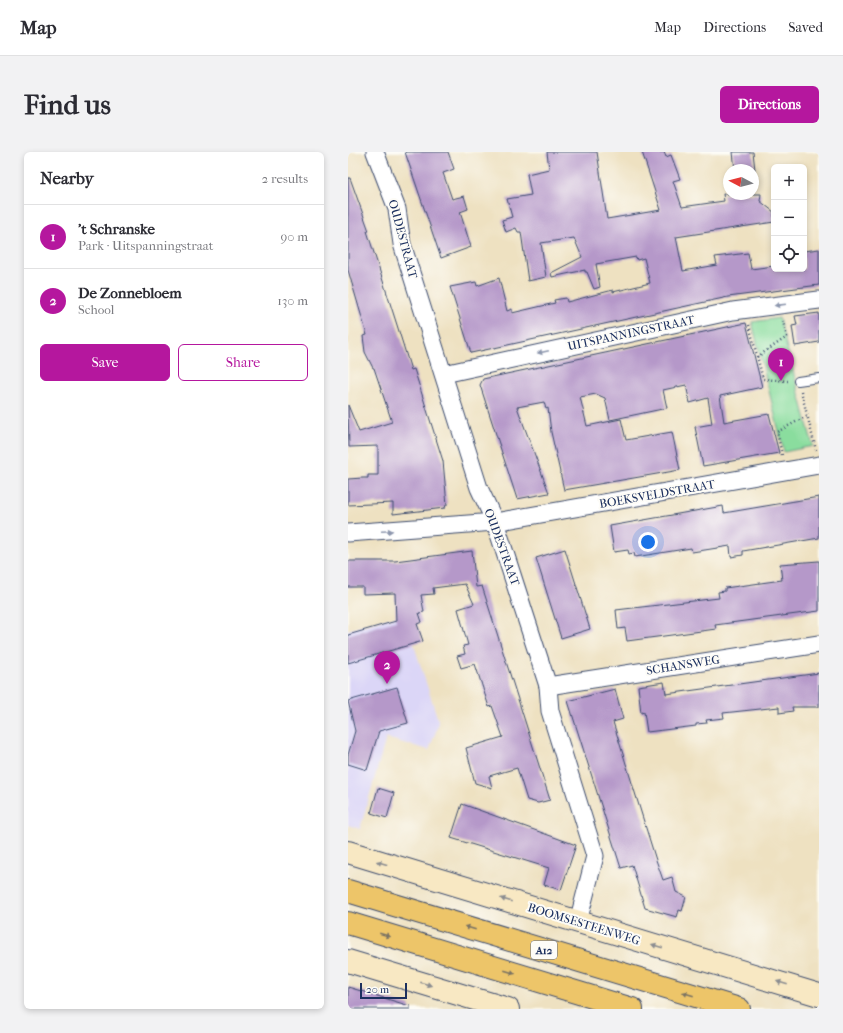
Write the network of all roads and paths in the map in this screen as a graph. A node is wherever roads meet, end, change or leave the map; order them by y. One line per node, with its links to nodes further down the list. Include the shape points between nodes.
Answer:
1 (375, 152): 6 (street, OUDESTRAAT, via 397,209 402,244)
2 (819, 300): 3 (street, UITSPANNINGSTRAAT, one-way to 3)
3 (779, 305): 4 (street, UITSPANNINGSTRAAT); 5 (path, via 787,338)
4 (745, 309): 5 (path); 6 (street, UITSPANNINGSTRAAT, one-way to 6)
5 (757, 357): 8 (path, via 763,379)
6 (444, 374): 12 (street, OUDESTRAAT, via 479,488)
7 (819, 378): 8 (lane)
8 (798, 381): 9 (path)
9 (807, 416): 10 (path); 11 (path, via 777,432)
10 (818, 460): 11 (street, BOEKSVELDSTRAAT)
11 (786, 471): 12 (street, BOEKSVELDSTRAAT)
12 (495, 522): 13 (street, BOEKSVELDSTRAAT, one-way to 12); 15 (street, OUDESTRAAT)
13 (348, 533)
14 (819, 644): 15 (street, SCHANSWEG)
15 (548, 686): 18 (street, OUDESTRAAT, via 550,711 595,856)
16 (348, 852): 18 (main road, BOOMSESTEENWEG, one-way to 16)
17 (348, 891): 24 (highway, A12, one-way to 17)
18 (578, 922): 21 (main road, BOOMSESTEENWEG, one-way to 18)
19 (348, 923): 23 (highway, one-way to 23)
20 (348, 960): 22 (main road, one-way to 22)
21 (819, 995)
22 (508, 1009)
23 (632, 1009)
24 (739, 1009)

